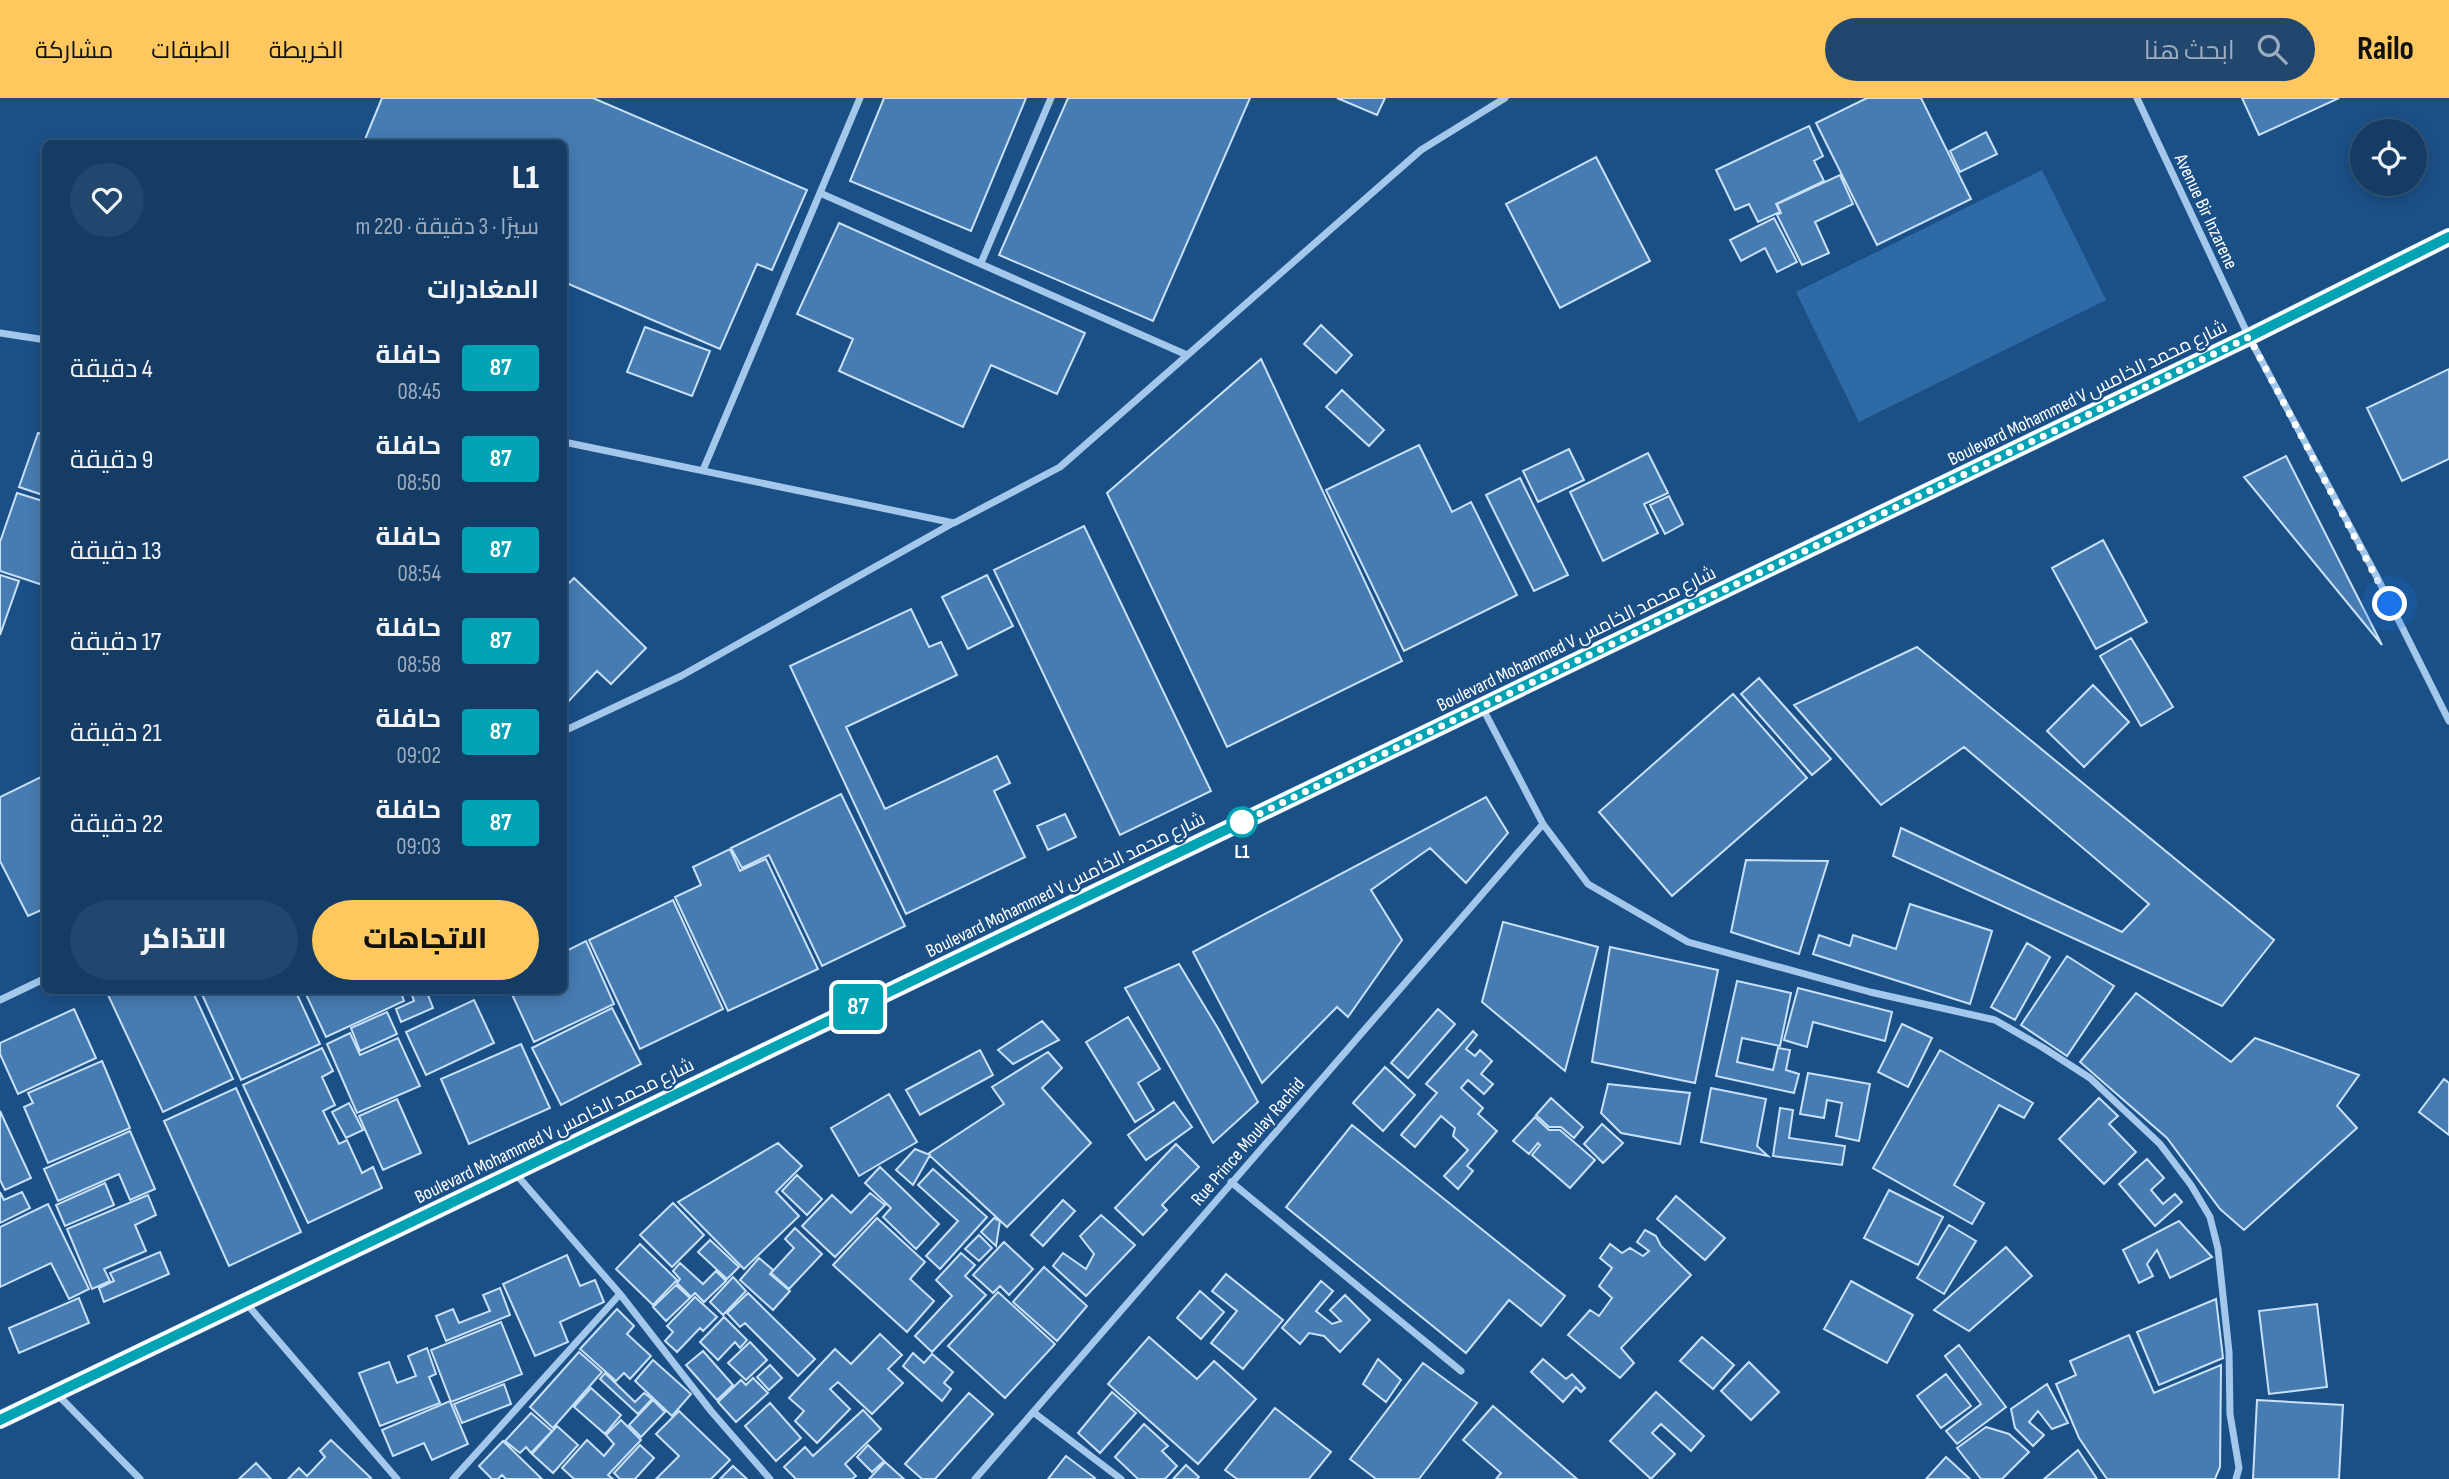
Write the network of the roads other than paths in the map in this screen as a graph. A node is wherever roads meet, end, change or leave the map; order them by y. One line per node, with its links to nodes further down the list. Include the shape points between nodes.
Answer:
1 (860, 98): 5 (street)
2 (1051, 98): 7 (street)
3 (1505, 98): 11 (street, via 1421,150)
4 (2137, 98): 9 (street, Avenue Bir Inzarene)
5 (820, 193): 7 (street); 13 (street)
6 (2449, 237): 9 (main road, Boulevard Mohammed V شارع محمد الخامس)
7 (981, 263): 11 (street)
8 (0, 333): 10 (street)
9 (2249, 337): 15 (main road, Boulevard Mohammed V شارع محمد الخامس); 16 (street, Avenue Bir Inzarene)
10 (42, 339)
11 (1187, 355): 14 (street, via 1060,467)
12 (567, 443): 13 (street)
13 (703, 470): 14 (street)
14 (954, 523): 17 (street, via 681,676)
15 (1482, 706): 18 (street); 21 (main road, Boulevard Mohammed V شارع محمد الخامس)
16 (2449, 721)
17 (567, 730)
18 (1543, 824): 22 (street, Rue Prince Moulay Rachid); 35 (street, via 1588,884 1688,942 1870,992 1995,1020 2090,1078 2160,1144 2210,1217 2218,1249 2230,1414 2239,1468)
19 (42, 980): 20 (street)
20 (0, 1000)
21 (515, 1172): 23 (street); 24 (main road, Boulevard Mohammed V شارع محمد الخامس)
22 (1231, 1182): 25 (street); 27 (street, Rue Prince Moulay Rachid)
23 (620, 1294): 31 (street); 32 (street)
24 (245, 1302): 26 (main road, Boulevard Mohammed V شارع محمد الخامس); 30 (street)
25 (1461, 1371)
26 (56, 1393): 28 (main road, Boulevard Mohammed V شارع محمد الخامس); 29 (street)
27 (1033, 1412): 33 (street, Rue Prince Moulay Rachid); 34 (street)
28 (0, 1420)
29 (140, 1479)
30 (397, 1479)
31 (453, 1479)
32 (770, 1479)
33 (975, 1479)
34 (1121, 1479)
35 (2236, 1479)

